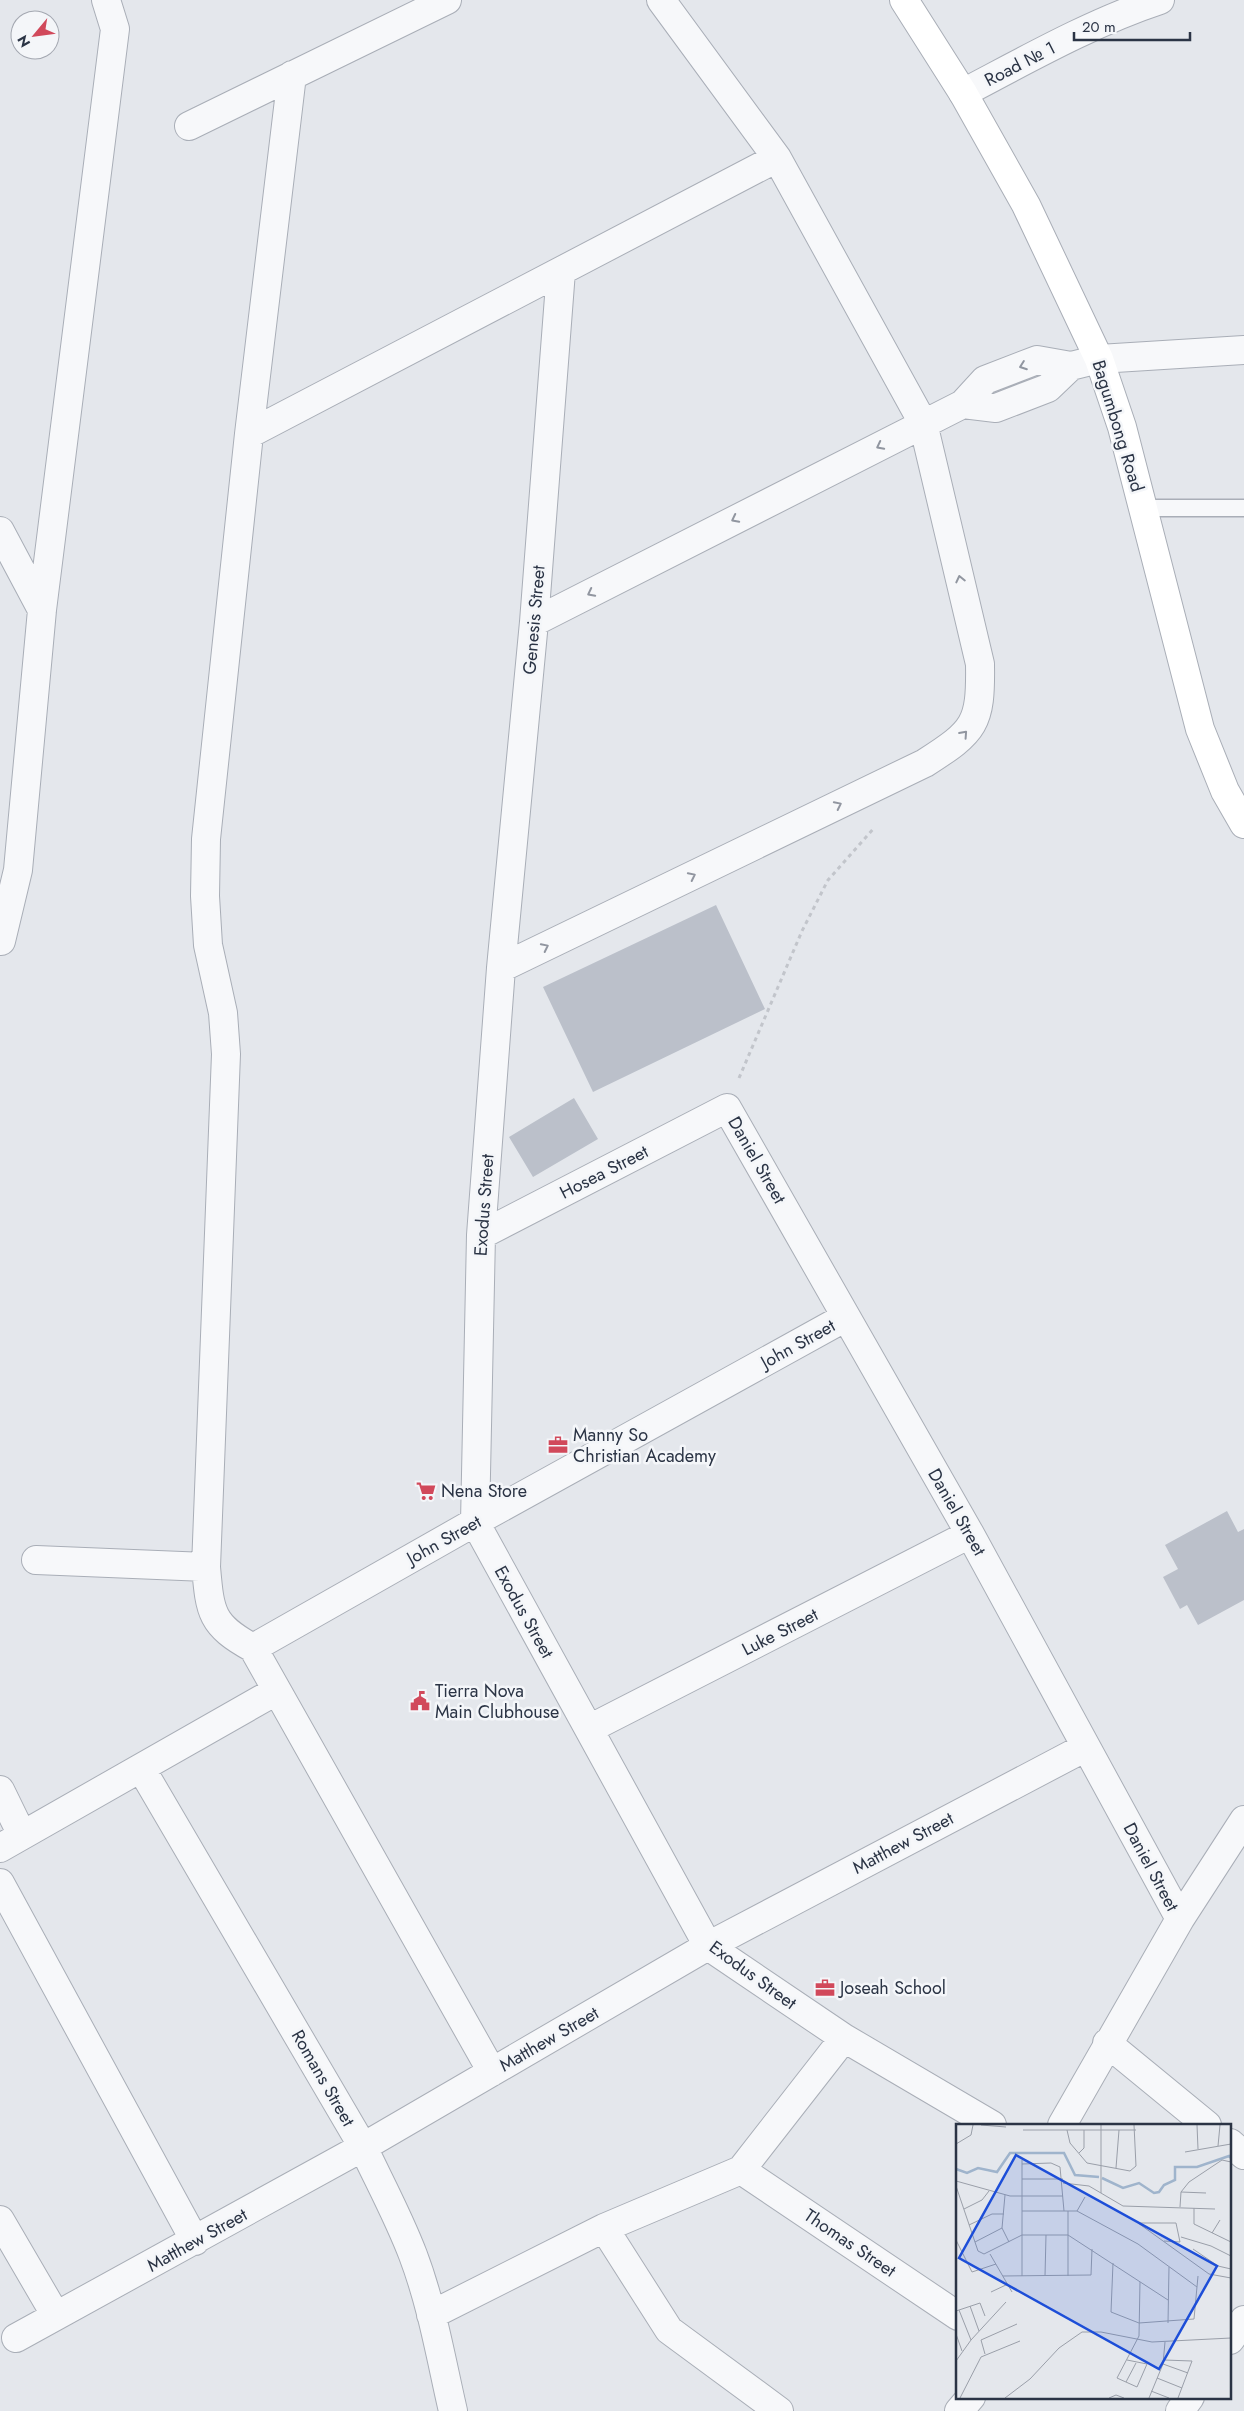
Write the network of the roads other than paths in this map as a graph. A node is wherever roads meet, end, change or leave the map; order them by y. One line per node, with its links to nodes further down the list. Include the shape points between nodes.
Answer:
1 (106, 0): 18 (street, via 115,29)
2 (447, 0): 6 (street)
3 (661, 0): 9 (street)
4 (904, 0): 7 (main road, Bagumbong Road)
5 (1144, 2): 7 (street, Road № 1)
6 (292, 75): 8 (street); 14 (street)
7 (963, 93): 12 (main road, Bagumbong Road, via 1026,205)
8 (189, 126)
9 (777, 158): 10 (street); 13 (street)
10 (561, 272): 14 (street); 19 (street, Genesis Street)
11 (1244, 350): 12 (street)
12 (1099, 359): 13 (street, via 1070,366 1048,388 996,408 963,404); 15 (main road, Bagumbong Road, via 1122,428)
13 (924, 424): 19 (street, one-way to 19); 22 (street, one-way to 13, via 925,763 964,736 975,719 980,695 980,664)
14 (249, 434): 29 (street, via 206,839 208,946 223,1013 226,1054)
15 (1143, 508): 16 (lane); 20 (main road, Bagumbong Road, via 1200,729 1225,791)
16 (1244, 508)
17 (0, 531): 18 (street)
18 (42, 610): 21 (street, via 18,870)
19 (534, 622): 22 (street, Genesis Street)
20 (1244, 824)
21 (0, 939)
22 (502, 968): 24 (street, Exodus Street)
23 (727, 1108): 24 (street, Hosea Street); 25 (street, Daniel Street)
24 (481, 1235): 26 (street, Exodus Street)
25 (846, 1317): 26 (street, John Street); 27 (street, Daniel Street)
26 (475, 1522): 30 (street, John Street); 32 (street, Exodus Street)
27 (970, 1534): 32 (street, Luke Street); 33 (street, Daniel Street)
28 (36, 1560): 29 (street)
29 (206, 1567): 30 (street, via 209,1600 215,1619 229,1635)
30 (252, 1648): 31 (street)
31 (276, 1691): 34 (street); 43 (street)
32 (589, 1729): 40 (street, Exodus Street)
33 (1086, 1747): 39 (street, Daniel Street); 40 (street, Matthew Street)
34 (141, 1768): 37 (street); 48 (street, Romans Street)
35 (0, 1790): 37 (street)
36 (1242, 1830): 39 (street)
37 (11, 1841)
38 (0, 1883): 53 (street)
39 (1180, 1919): 42 (street)
40 (708, 1946): 41 (street, Exodus Street); 43 (street, Matthew Street)
41 (844, 2038): 44 (street, Exodus Street); 50 (street)
42 (1107, 2043): 45 (street); 46 (street)
43 (492, 2072): 48 (street, Matthew Street)
44 (990, 2124)
45 (1063, 2124)
46 (1206, 2124)
47 (1232, 2146): 49 (street)
48 (363, 2148): 53 (street, Matthew Street); 54 (street, Romans Street, via 414,2256)
49 (1244, 2155)
50 (741, 2170): 52 (street); 55 (street, Thomas Street)
51 (0, 2220): 56 (street)
52 (604, 2228): 54 (street); 63 (street, via 669,2330)
53 (195, 2241): 56 (street, Matthew Street)
54 (431, 2315): 62 (street, Romans Street)
55 (956, 2315)
56 (56, 2316): 59 (street, Matthew Street)
57 (1244, 2320): 58 (street)
58 (1232, 2337)
59 (16, 2338)
60 (971, 2398): 64 (street)
61 (1189, 2398): 65 (street)
62 (453, 2411)
63 (779, 2411)
64 (959, 2411)
65 (1180, 2411)

